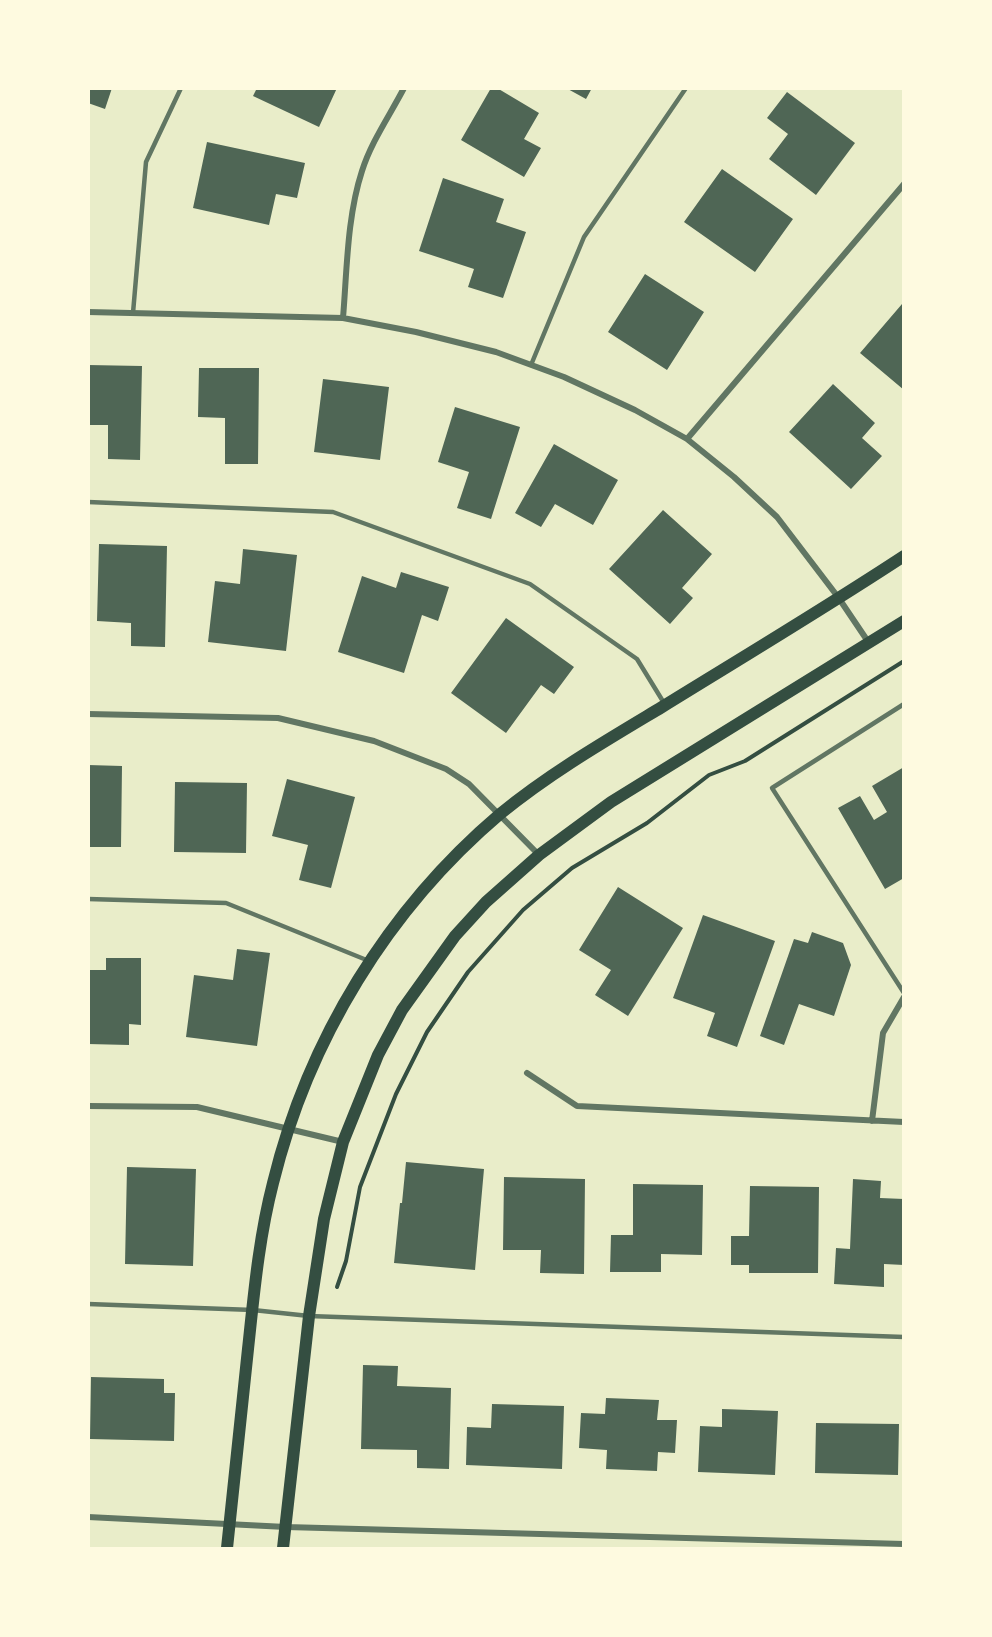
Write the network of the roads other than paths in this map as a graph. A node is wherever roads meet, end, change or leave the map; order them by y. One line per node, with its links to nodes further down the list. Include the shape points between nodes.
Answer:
1 (181, 88): 6 (lane, via 147,162)
2 (404, 88): 7 (street, via 362,171 352,218)
3 (686, 88): 8 (lane, via 584,237)
4 (903, 184): 9 (street)
5 (88, 312): 6 (street)
6 (133, 313): 7 (street)
7 (343, 318): 8 (street, via 496,352)
8 (531, 365): 9 (street, via 635,410)
9 (687, 439): 12 (street, via 777,517)
10 (88, 502): 16 (lane, via 333,512 530,584 637,659)
11 (903, 556): 12 (main road)
12 (838, 597): 14 (street); 16 (main road)
13 (903, 621): 14 (main road)
14 (869, 643): 19 (main road, via 611,802)
15 (903, 704): 22 (lane, via 772,788)
16 (665, 705): 18 (main road)
17 (88, 714): 18 (street, via 278,718 374,741 446,769)
18 (501, 814): 19 (street); 21 (main road, via 433,880)
19 (538, 855): 28 (main road, via 455,936 402,1010 378,1055)
20 (88, 899): 21 (lane, via 226,903)
21 (369, 961): 27 (main road, via 316,1057)
22 (903, 995): 25 (street, via 883,1033)
23 (526, 1072): 25 (street, via 577,1106)
24 (88, 1106): 27 (street, via 197,1107)
25 (872, 1121): 26 (street)
26 (903, 1122)
27 (289, 1128): 28 (street); 30 (main road, via 264,1225)
28 (343, 1142): 31 (main road, via 324,1219)
29 (88, 1304): 30 (lane)
30 (253, 1310): 31 (lane); 34 (main road)
31 (309, 1316): 32 (lane); 35 (main road)
32 (903, 1337)
33 (88, 1517): 34 (street)
34 (230, 1523): 35 (street); 37 (main road)
35 (286, 1527): 36 (street); 38 (main road)
36 (903, 1544)
37 (227, 1548)
38 (283, 1548)

